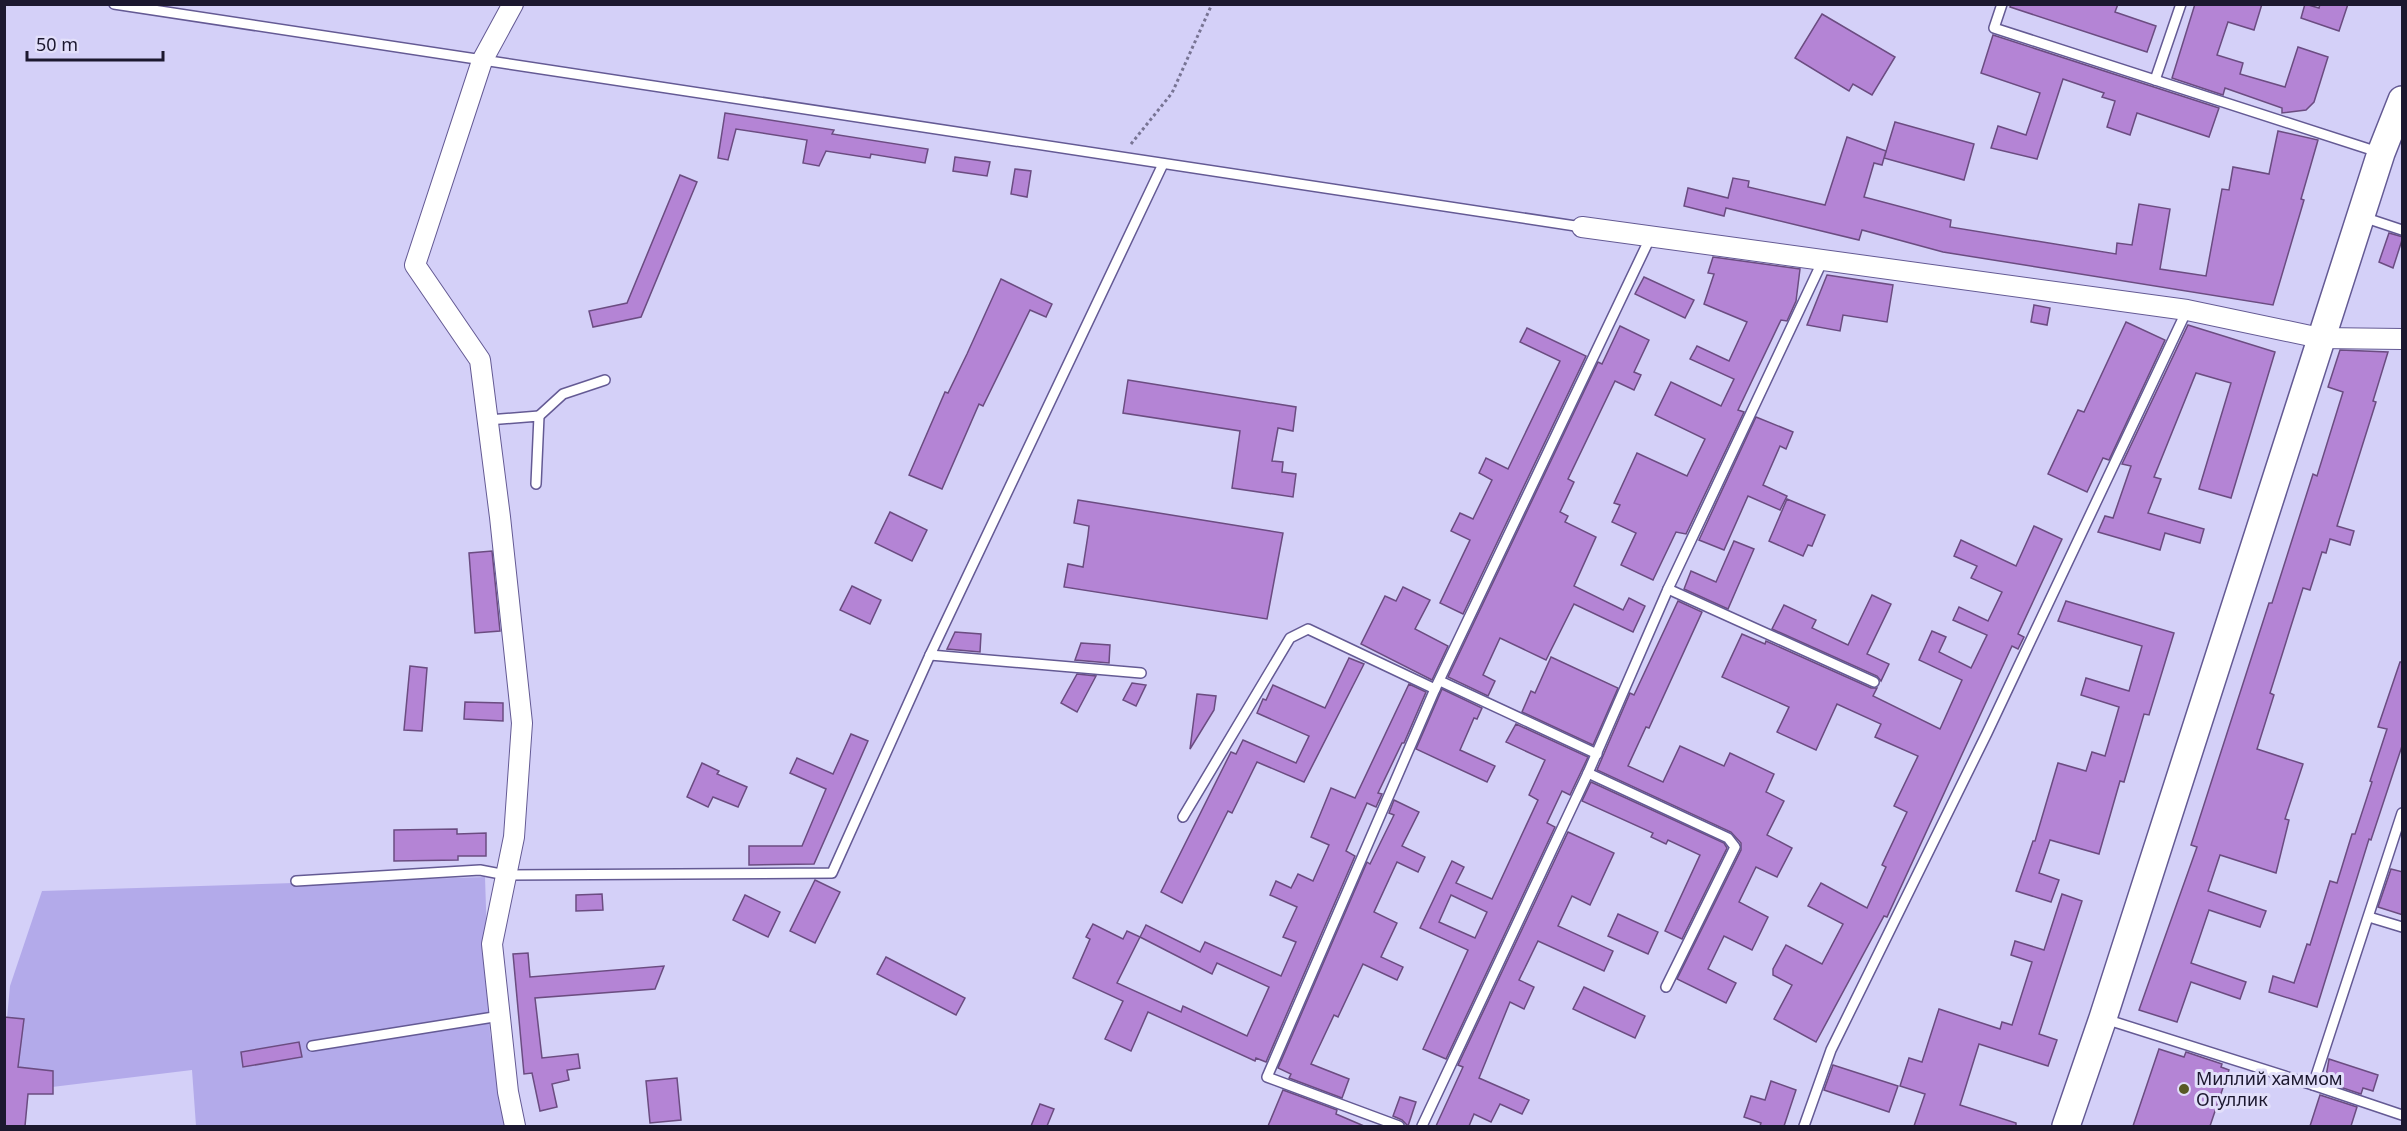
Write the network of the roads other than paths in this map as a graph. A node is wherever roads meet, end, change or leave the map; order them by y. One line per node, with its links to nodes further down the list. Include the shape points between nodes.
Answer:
1 (114, 4): 5 (lane)
2 (513, 4): 5 (street)
3 (2002, 4): 6 (lane, via 1994,28)
4 (2181, 4): 6 (lane)
5 (482, 61): 9 (lane); 20 (street, via 416,265 480,360)
6 (2155, 80): 8 (lane)
7 (2403, 100): 8 (main road)
8 (2380, 153): 10 (main road)
9 (1163, 164): 11 (lane); 23 (lane)
10 (2360, 216): 12 (lane); 16 (main road)
11 (1582, 227): 13 (street)
12 (2403, 230)
13 (1651, 236): 14 (street); 26 (lane)
14 (1823, 260): 15 (street); 22 (lane)
15 (2187, 310): 16 (street); 44 (lane, via 1987,733 1831,1050)
16 (2320, 338): 17 (street); 37 (main road)
17 (2403, 339)
18 (605, 380): 19 (lane, via 563,394)
19 (539, 416): 20 (lane); 21 (lane)
20 (488, 420): 31 (street, via 522,723 514,837)
21 (536, 484)
22 (1668, 589): 25 (lane); 27 (lane)
23 (930, 655): 24 (lane); 31 (lane, via 832,873)
24 (1142, 673)
25 (1874, 682)
26 (1437, 685): 27 (lane); 30 (lane, via 1308,629 1290,638); 42 (lane, via 1267,1077)
27 (1597, 754): 28 (lane)
28 (1588, 773): 35 (lane, via 1728,838 1735,848); 43 (lane)
29 (2403, 813): 33 (lane)
30 (1183, 817)
31 (506, 875): 32 (lane, via 480,870); 36 (street, via 492,944)
32 (296, 881)
33 (2369, 917): 34 (lane); 39 (lane)
34 (2403, 927)
35 (1666, 987)
36 (500, 1016): 38 (lane); 41 (street)
37 (2103, 1018): 39 (lane); 45 (main road)
38 (312, 1046)
39 (2313, 1085): 40 (lane)
40 (2403, 1115)
41 (515, 1126)
42 (1399, 1126)
43 (1422, 1126)
44 (1804, 1126)
45 (2066, 1126)

